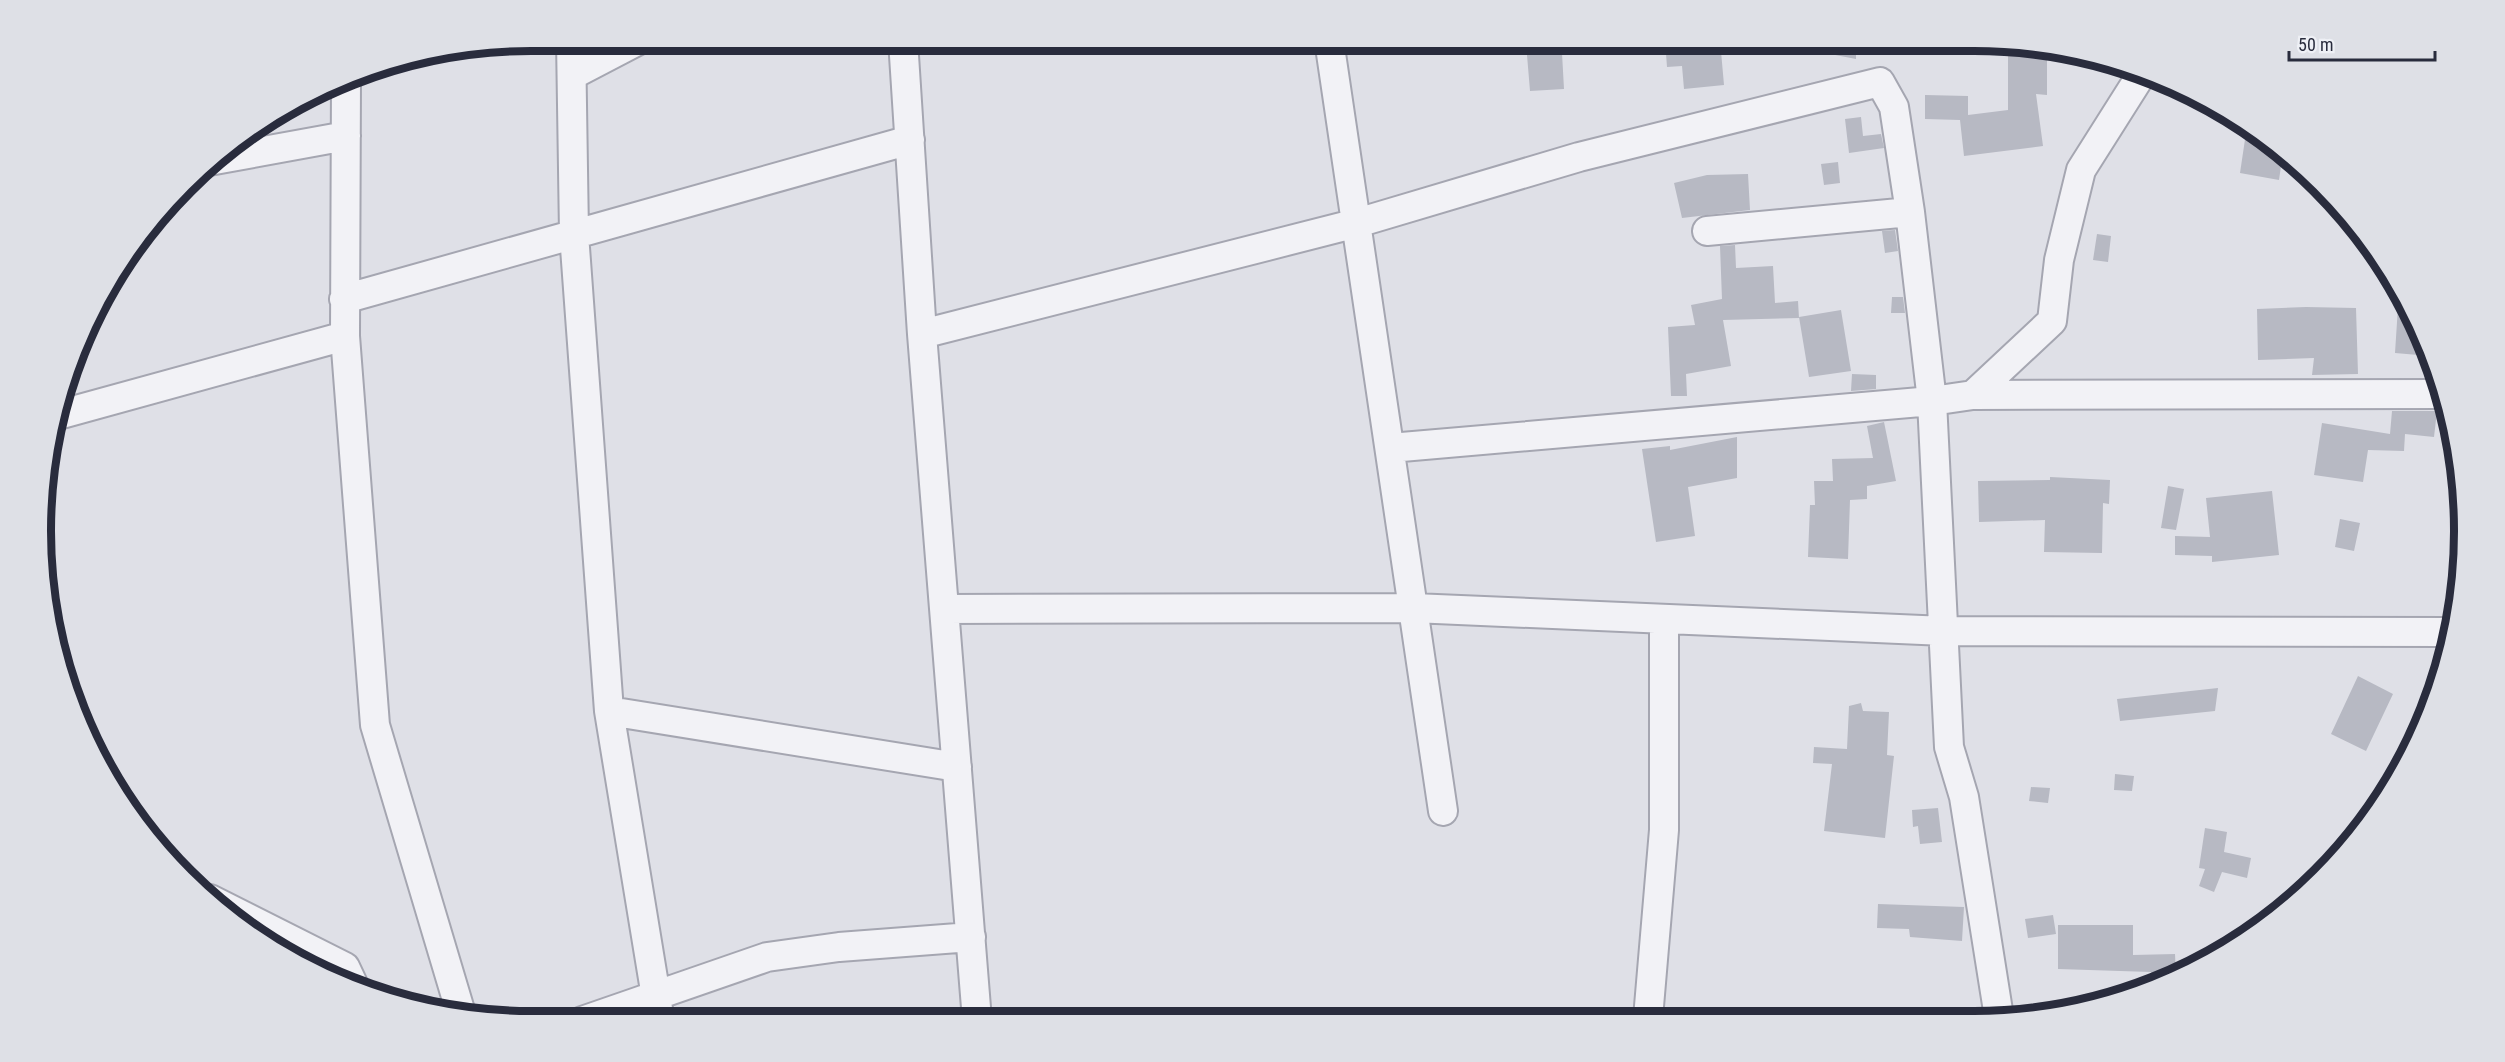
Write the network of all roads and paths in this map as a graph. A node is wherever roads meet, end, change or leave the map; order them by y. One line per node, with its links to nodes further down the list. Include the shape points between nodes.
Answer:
1 (571, 51): 5 (street)
2 (618, 51): 5 (street)
3 (904, 51): 9 (street)
4 (1331, 51): 12 (street)
5 (572, 75): 14 (street)
6 (2138, 80): 19 (street, via 2081,170 2059,260 2052,321)
7 (346, 88): 8 (street)
8 (346, 136): 10 (street); 15 (street)
9 (910, 140): 14 (street); 16 (street)
10 (231, 157)
11 (1910, 212): 12 (street, via 1894,107 1880,82 1579,157); 13 (street); 20 (street)
12 (1357, 223): 16 (street); 22 (street)
13 (1707, 231)
14 (574, 234): 15 (street); 28 (street)
15 (344, 299): 17 (street)
16 (922, 334): 24 (street)
17 (345, 336): 21 (street); 34 (street, via 375,725)
18 (2434, 394): 19 (street)
19 (1973, 395): 20 (street)
20 (1932, 401): 22 (street); 26 (street)
21 (66, 413)
22 (1390, 448): 23 (street)
23 (1413, 608): 24 (street); 25 (street); 30 (street)
24 (945, 609): 29 (street)
25 (1664, 619): 26 (street); 38 (street, via 1664,830)
26 (1945, 632): 27 (street); 36 (street, via 1949,747 1964,797)
27 (2443, 632)
28 (609, 711): 29 (street); 35 (street)
29 (957, 767): 32 (street)
30 (1443, 811)
31 (246, 917): 33 (street, via 345,967)
32 (971, 937): 35 (street, via 767,957); 37 (street)
33 (349, 975)
34 (459, 1005)
35 (658, 1009)
36 (1998, 1010)
37 (976, 1011)
38 (1649, 1011)

